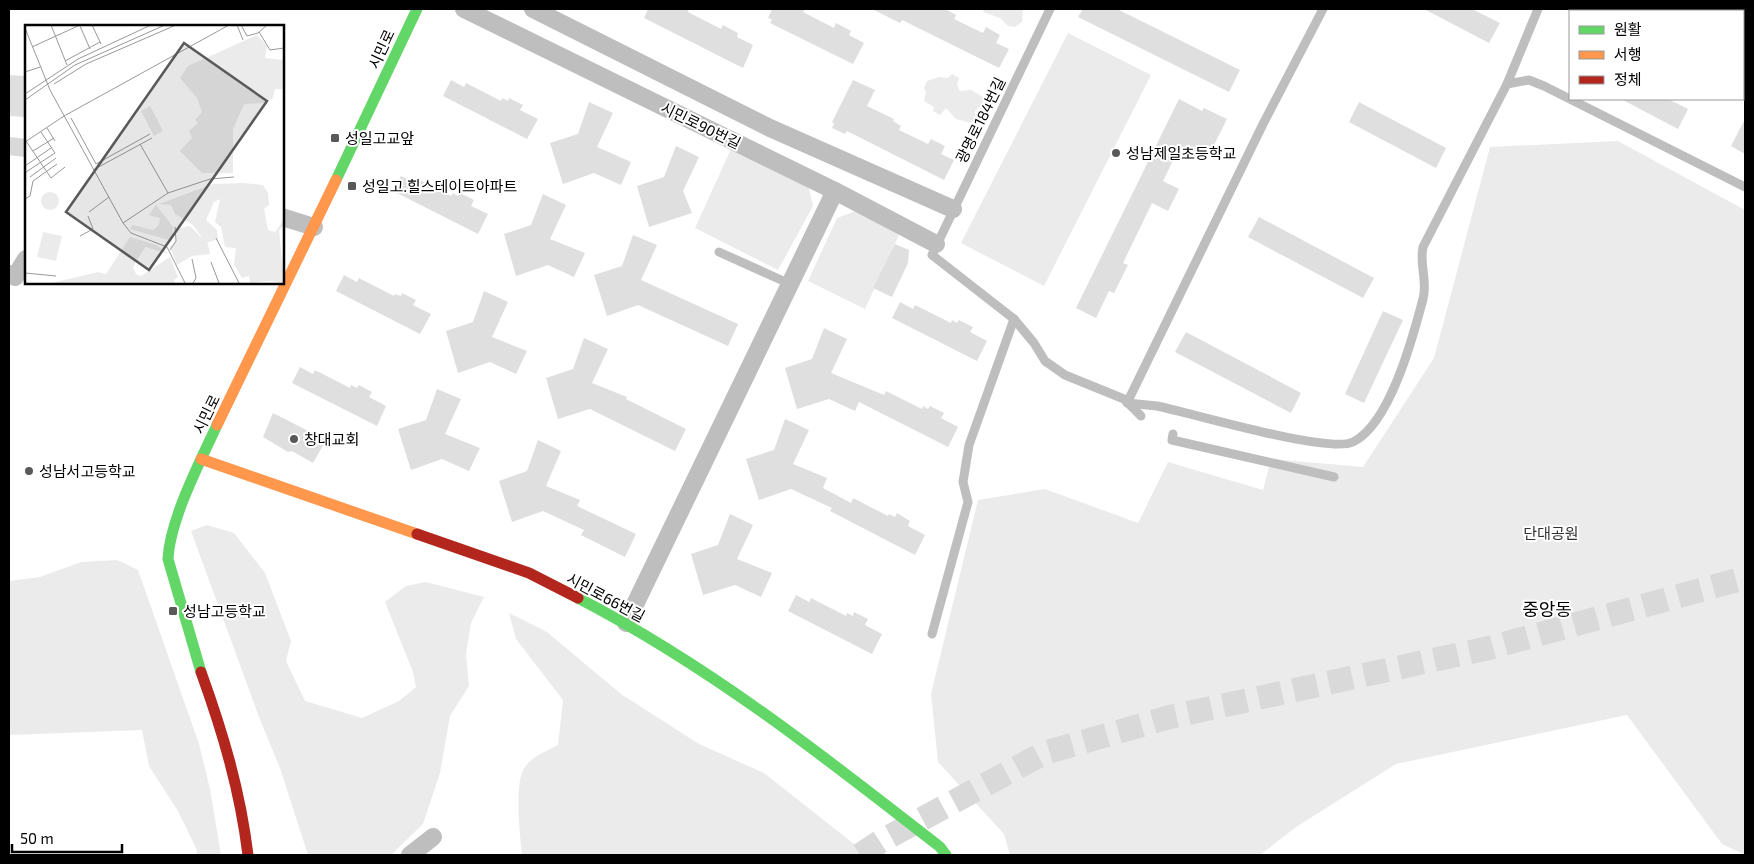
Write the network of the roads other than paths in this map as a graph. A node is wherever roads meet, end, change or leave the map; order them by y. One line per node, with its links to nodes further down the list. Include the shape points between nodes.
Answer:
1 (417, 9): 14 (main road, 시민로)
2 (464, 9): 11 (street, 시민로90번길)
3 (533, 9): 12 (street, via 770,128)
4 (1050, 9): 12 (lane, 광명로184번길)
5 (1323, 9): 21 (lane, via 1258,133)
6 (1538, 9): 7 (lane)
7 (1507, 84): 8 (lane, via 1529,80); 21 (lane, via 1423,247 1426,283 1407,356 1380,416 1360,436 1352,442 1336,445 1158,406)
8 (1569, 99)
9 (1572, 100): 10 (lane)
10 (1745, 187)
11 (835, 190): 15 (street, 시민로90번길); 19 (street)
12 (953, 209): 15 (lane, 광명로184번길)
13 (284, 218): 14 (street)
14 (314, 227): 24 (main road, 시민로)
15 (936, 244): 20 (lane, via 932,255)
16 (719, 252): 19 (lane)
17 (25, 261): 18 (street, via 15,277)
18 (9, 274)
19 (790, 284): 26 (street)
20 (1014, 319): 21 (lane, via 1045,361 1065,375 1124,398); 27 (lane, via 969,445 963,482 968,502)
21 (1127, 403): 22 (lane)
22 (1141, 416)
23 (1173, 434): 25 (lane, via 1172,440)
24 (201, 458): 26 (main road, 시민로66번길, via 529,573); 29 (main road, 시민로, via 174,524 168,559 190,639 227,746 243,815)
25 (1334, 477)
26 (626, 623): 31 (main road, 시민로66번길, via 803,740)
27 (932, 634)
28 (433, 837): 30 (street)
29 (248, 855)
30 (410, 855)
31 (946, 855)

